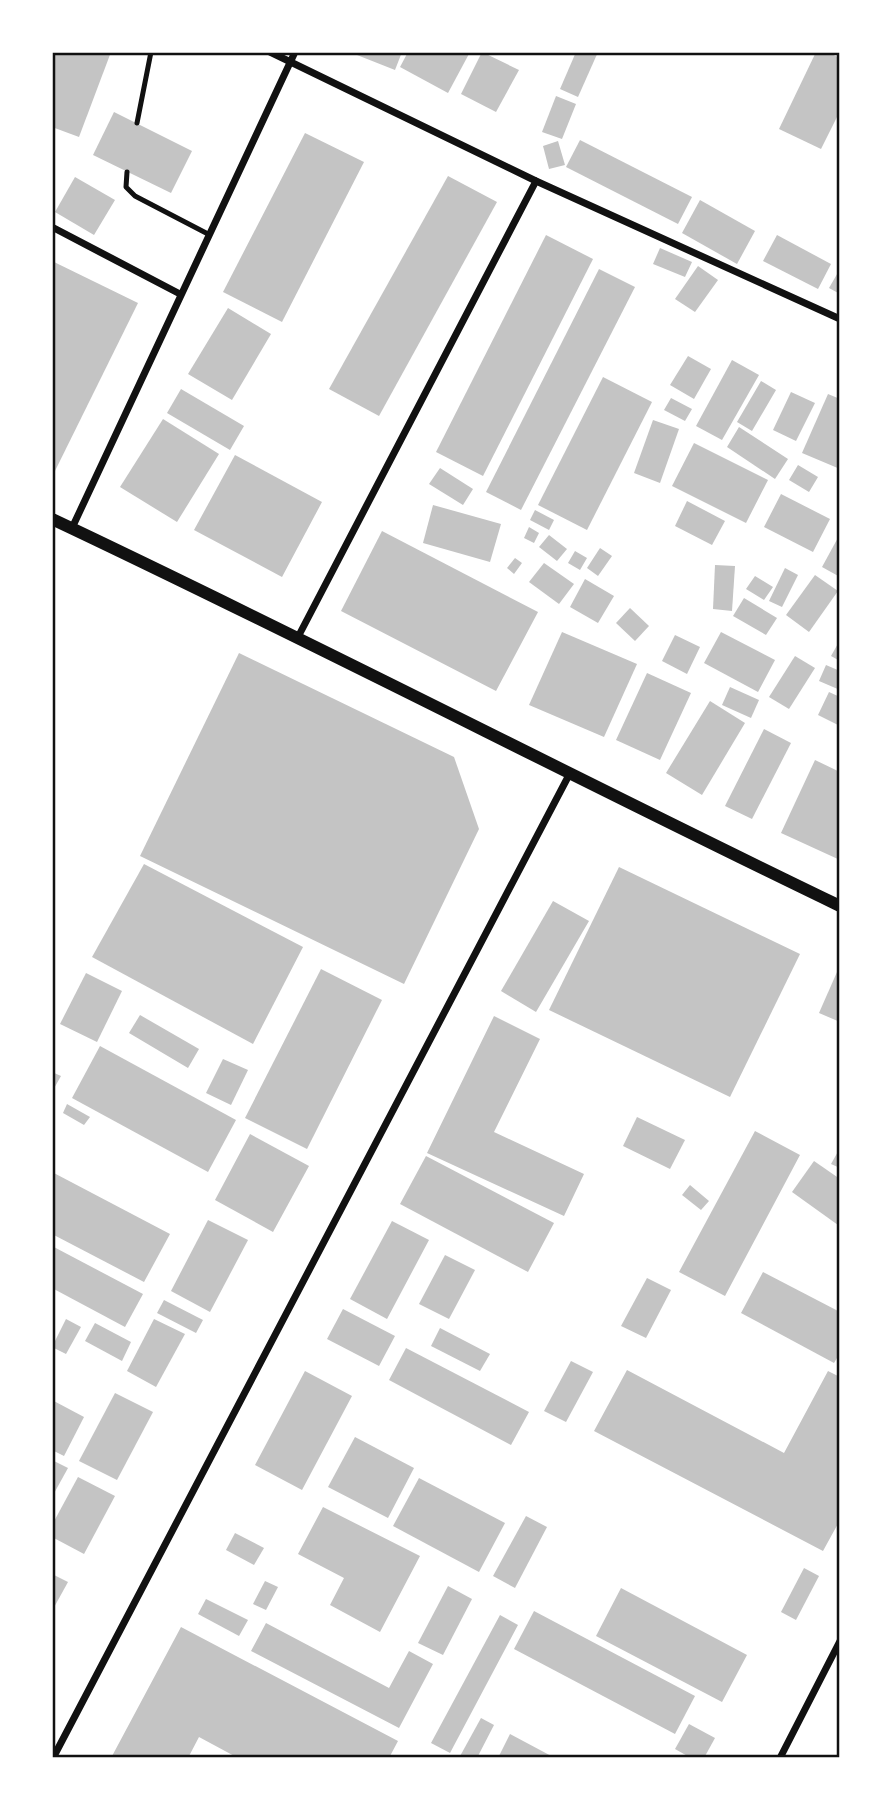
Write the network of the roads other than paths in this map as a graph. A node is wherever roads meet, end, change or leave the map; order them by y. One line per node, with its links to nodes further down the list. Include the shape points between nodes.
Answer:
1 (151, 52): 5 (lane)
2 (270, 52): 4 (street)
3 (295, 52): 4 (street)
4 (291, 63): 7 (street); 9 (street)
5 (137, 123)
6 (127, 172): 9 (lane, via 126,187 135,196)
7 (536, 181): 11 (street); 14 (street)
8 (52, 228): 10 (street)
9 (208, 234): 10 (street)
10 (180, 293): 13 (street)
11 (839, 319)
12 (52, 519): 13 (street)
13 (72, 528): 14 (street)
14 (298, 637): 15 (street)
15 (569, 775): 16 (street); 18 (street)
16 (839, 906)
17 (839, 1641): 19 (street)
18 (53, 1758)
19 (780, 1758)

